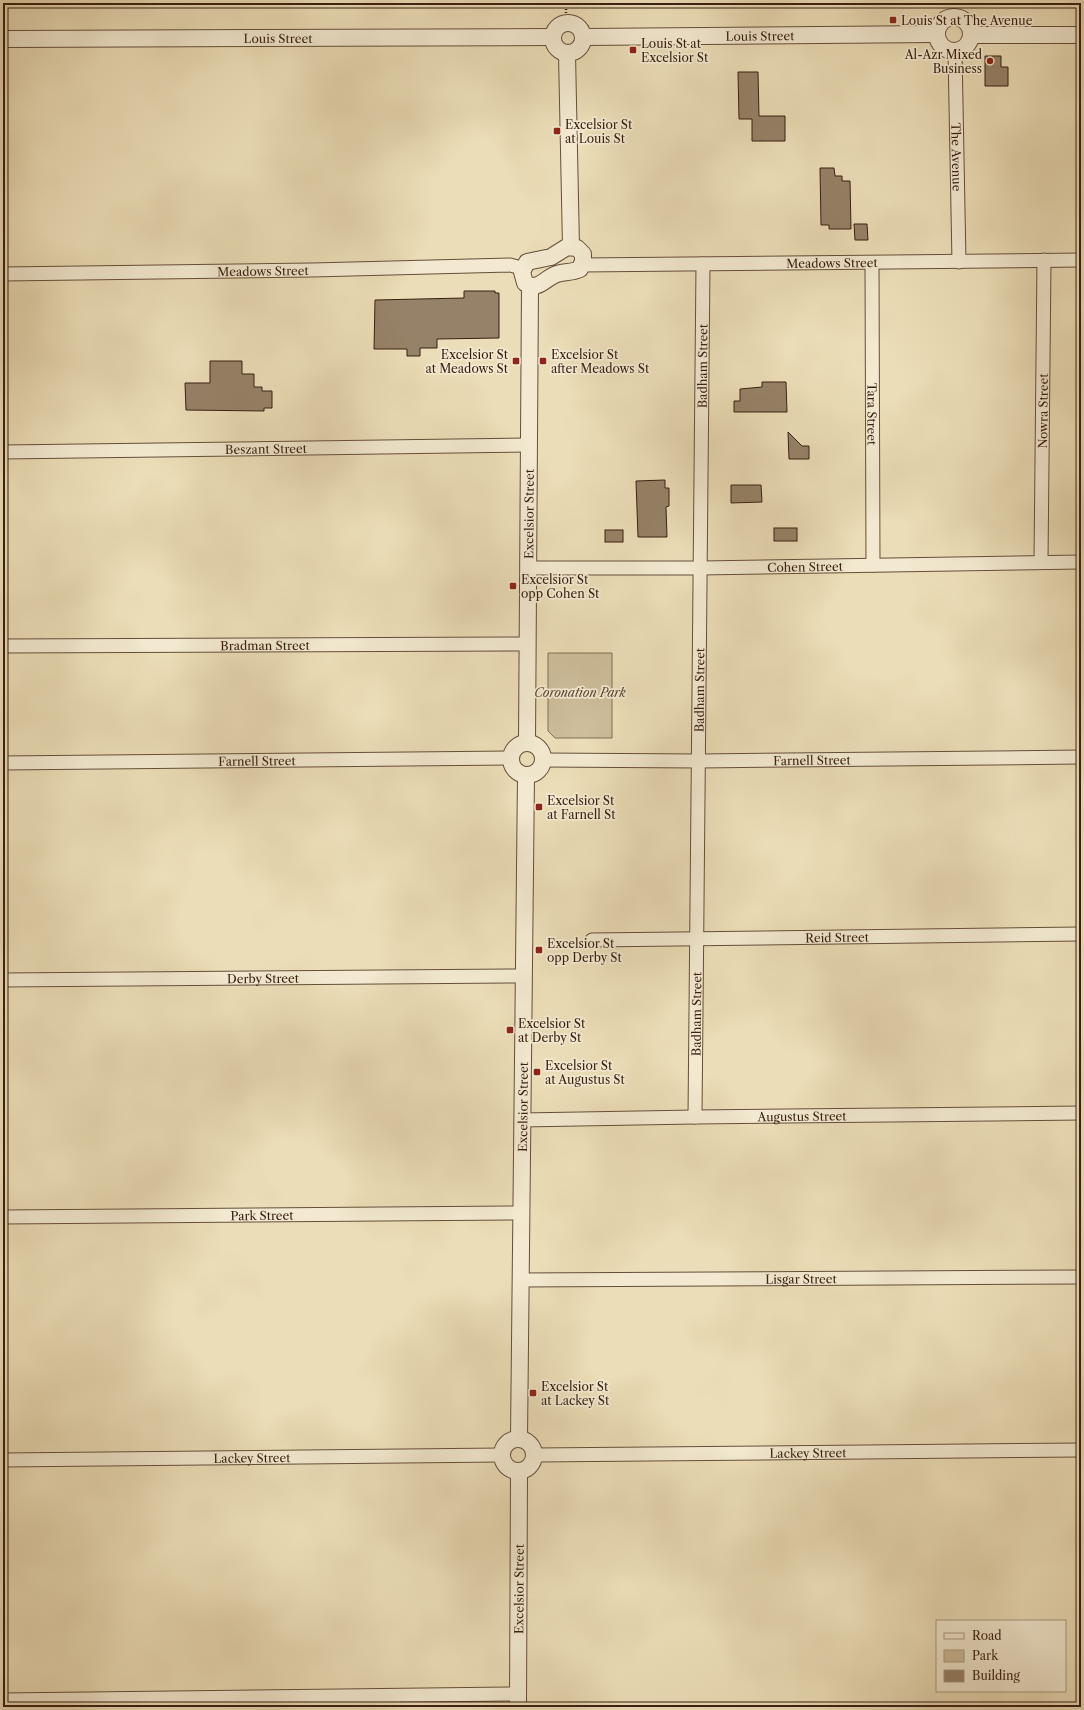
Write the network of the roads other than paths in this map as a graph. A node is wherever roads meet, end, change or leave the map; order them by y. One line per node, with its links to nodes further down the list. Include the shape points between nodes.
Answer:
1 (954, 10): 2 (street, via 949,18 940,24); 3 (street, via 969,24)
2 (937, 34): 6 (street, Louis Street); 8 (street, via 944,48)
3 (972, 35): 4 (street); 8 (street, via 968,45)
4 (1081, 35)
5 (552, 37): 6 (street, via 555,29 566,23 576,25); 7 (street, Louis Street); 9 (street, via 556,49)
6 (583, 37): 9 (street, via 579,49)
7 (3, 39)
8 (955, 52): 13 (street, The Avenue)
9 (567, 54): 10 (street)
10 (571, 247): 16 (street, via 582,254); 17 (street, via 564,248 551,257 530,260)
11 (1044, 260): 12 (street, Meadows Street); 13 (street, Meadows Street); 22 (street, Nowra Street)
12 (1081, 260)
13 (959, 262): 14 (street, Meadows Street)
14 (872, 263): 15 (street, Meadows Street); 24 (street, Tara Street)
15 (703, 264): 16 (street, Meadows Street); 26 (street, Badham Street)
16 (582, 265): 19 (street, via 577,271 557,274 542,284)
17 (522, 268): 18 (street, Meadows Street, via 510,265); 19 (street, via 523,279)
18 (3, 274)
19 (530, 286): 20 (street, Excelsior Street)
20 (529, 445): 21 (street, Beszant Street); 25 (street, Excelsior Street)
21 (3, 452)
22 (1041, 562): 23 (street, Cohen Street); 24 (street, Cohen Street)
23 (1081, 562)
24 (873, 565): 26 (street, Cohen Street)
25 (528, 568): 26 (street, Cohen Street); 27 (street, Excelsior Street)
26 (701, 568): 33 (street, Badham Street)
27 (526, 644): 28 (street, Bradman Street); 29 (street, Excelsior Street)
28 (3, 646)
29 (527, 742): 31 (street, via 514,749); 32 (street, via 541,749)
30 (1081, 757): 33 (street, Farnell Street)
31 (511, 758): 34 (street, Farnell Street); 35 (street, via 513,767)
32 (543, 760): 33 (street, Farnell Street); 35 (street, via 540,769)
33 (699, 761): 37 (street, Badham Street)
34 (3, 763)
35 (526, 775): 39 (street, Excelsior Street)
36 (1081, 934): 37 (street, Reid Street)
37 (697, 938): 38 (street, Reid Street); 42 (street, Badham Street)
38 (592, 940)
39 (524, 976): 40 (street, Derby Street); 43 (street, Excelsior Street)
40 (3, 980)
41 (1081, 1113): 42 (street, Augustus Street)
42 (695, 1116): 43 (street, Augustus Street)
43 (522, 1120): 44 (street, Excelsior Street)
44 (521, 1213): 45 (street, Park Street); 47 (street, Excelsior Street)
45 (3, 1217)
46 (1081, 1277): 47 (street, Lisgar Street)
47 (520, 1280): 48 (street, Excelsior Street)
48 (519, 1438): 50 (street, via 505,1445); 51 (street, via 532,1445)
49 (1081, 1450): 51 (street, Lackey Street)
50 (502, 1455): 52 (street, Lackey Street); 53 (street, via 505,1465)
51 (535, 1455): 53 (street, via 528,1468)
52 (3, 1460)
53 (519, 1471): 55 (street, Excelsior Street)
54 (3, 1700): 55 (street)
55 (518, 1700)

